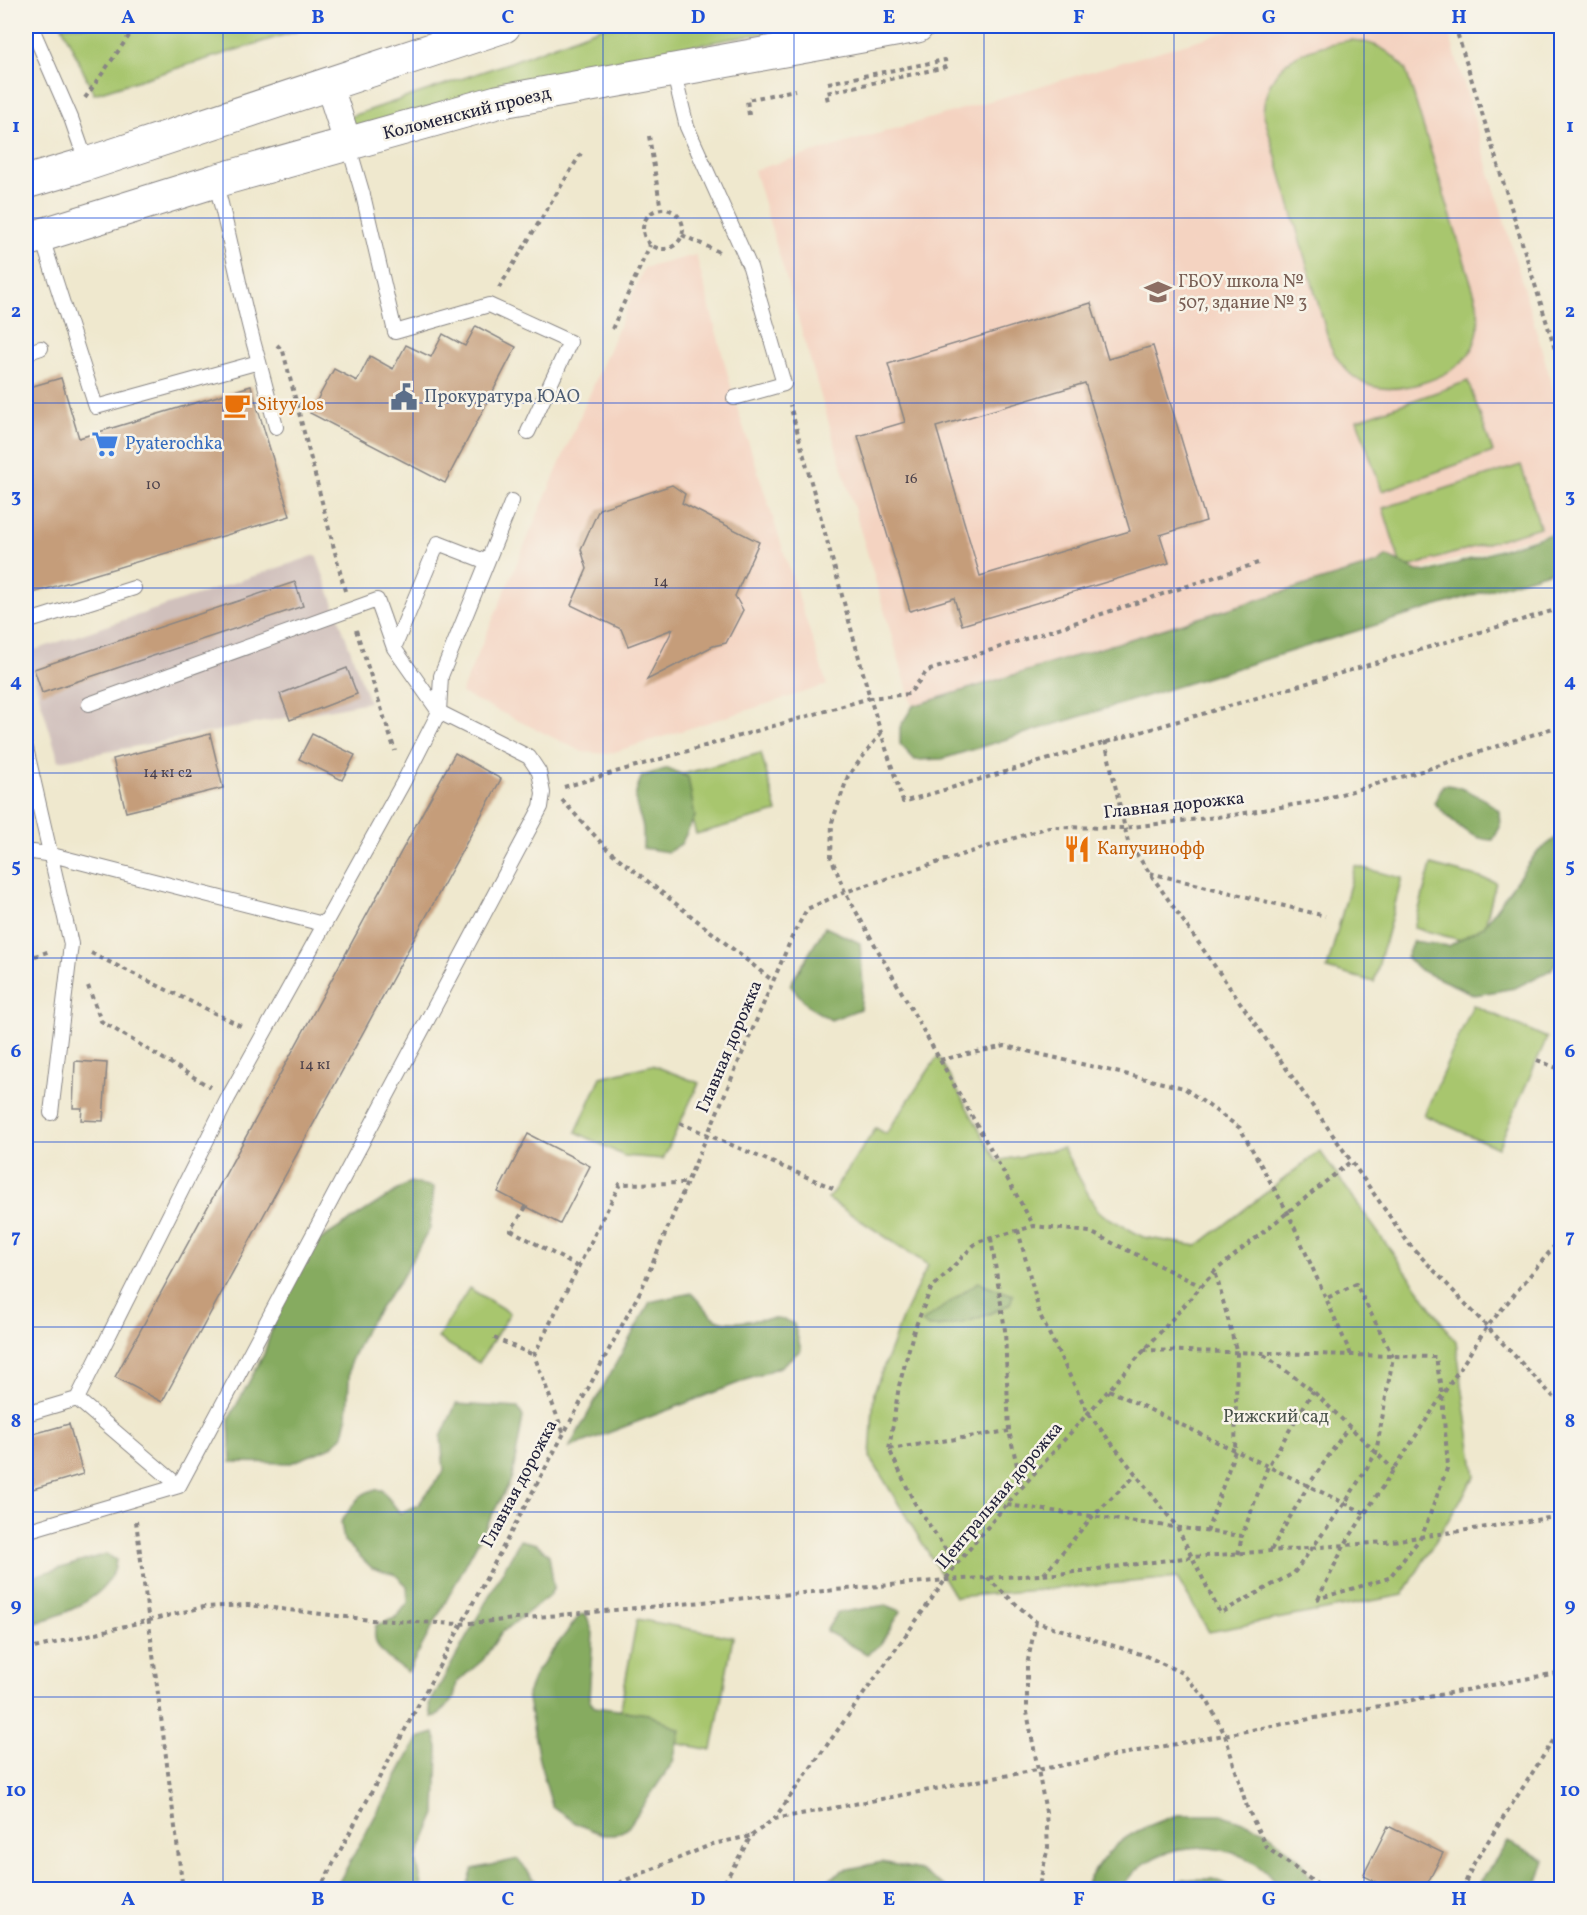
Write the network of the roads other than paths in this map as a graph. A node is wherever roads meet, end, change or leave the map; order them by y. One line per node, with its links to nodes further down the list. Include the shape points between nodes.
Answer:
1 (31, 26): 7 (lane)
2 (504, 26): 5 (main road)
3 (917, 26): 4 (main road, Коломенский проезд)
4 (673, 70): 6 (main road, Коломенский проезд, via 497,102); 14 (lane, via 687,128 750,267 784,384)
5 (329, 85): 6 (street); 7 (main road)
6 (348, 144): 8 (main road, Коломенский проезд); 16 (lane, via 395,332 489,305 570,342)
7 (87, 164): 9 (main road)
8 (215, 181): 10 (main road, Коломенский проезд); 13 (lane)
9 (26, 182)
10 (33, 238): 13 (lane, via 96,407)
11 (41, 348): 12 (lane)
12 (26, 353)
13 (259, 362): 15 (lane)
14 (734, 398)
15 (276, 428)
16 (528, 432)
17 (512, 501): 18 (lane)
18 (487, 562): 21 (lane, via 438,543); 23 (lane, via 441,676)
19 (134, 588): 20 (lane)
20 (26, 622)
21 (394, 648): 22 (lane, via 377,600); 23 (lane)
22 (89, 704)
23 (439, 712): 27 (lane); 31 (lane, via 529,757 548,792)
24 (26, 747): 26 (lane)
25 (26, 854): 26 (lane)
26 (52, 855): 27 (lane); 28 (lane, via 71,944)
27 (323, 924): 29 (lane, via 228,1098)
28 (51, 1113)
29 (77, 1399): 30 (lane); 31 (lane)
30 (26, 1414)
31 (179, 1486): 32 (lane)
32 (26, 1531)

